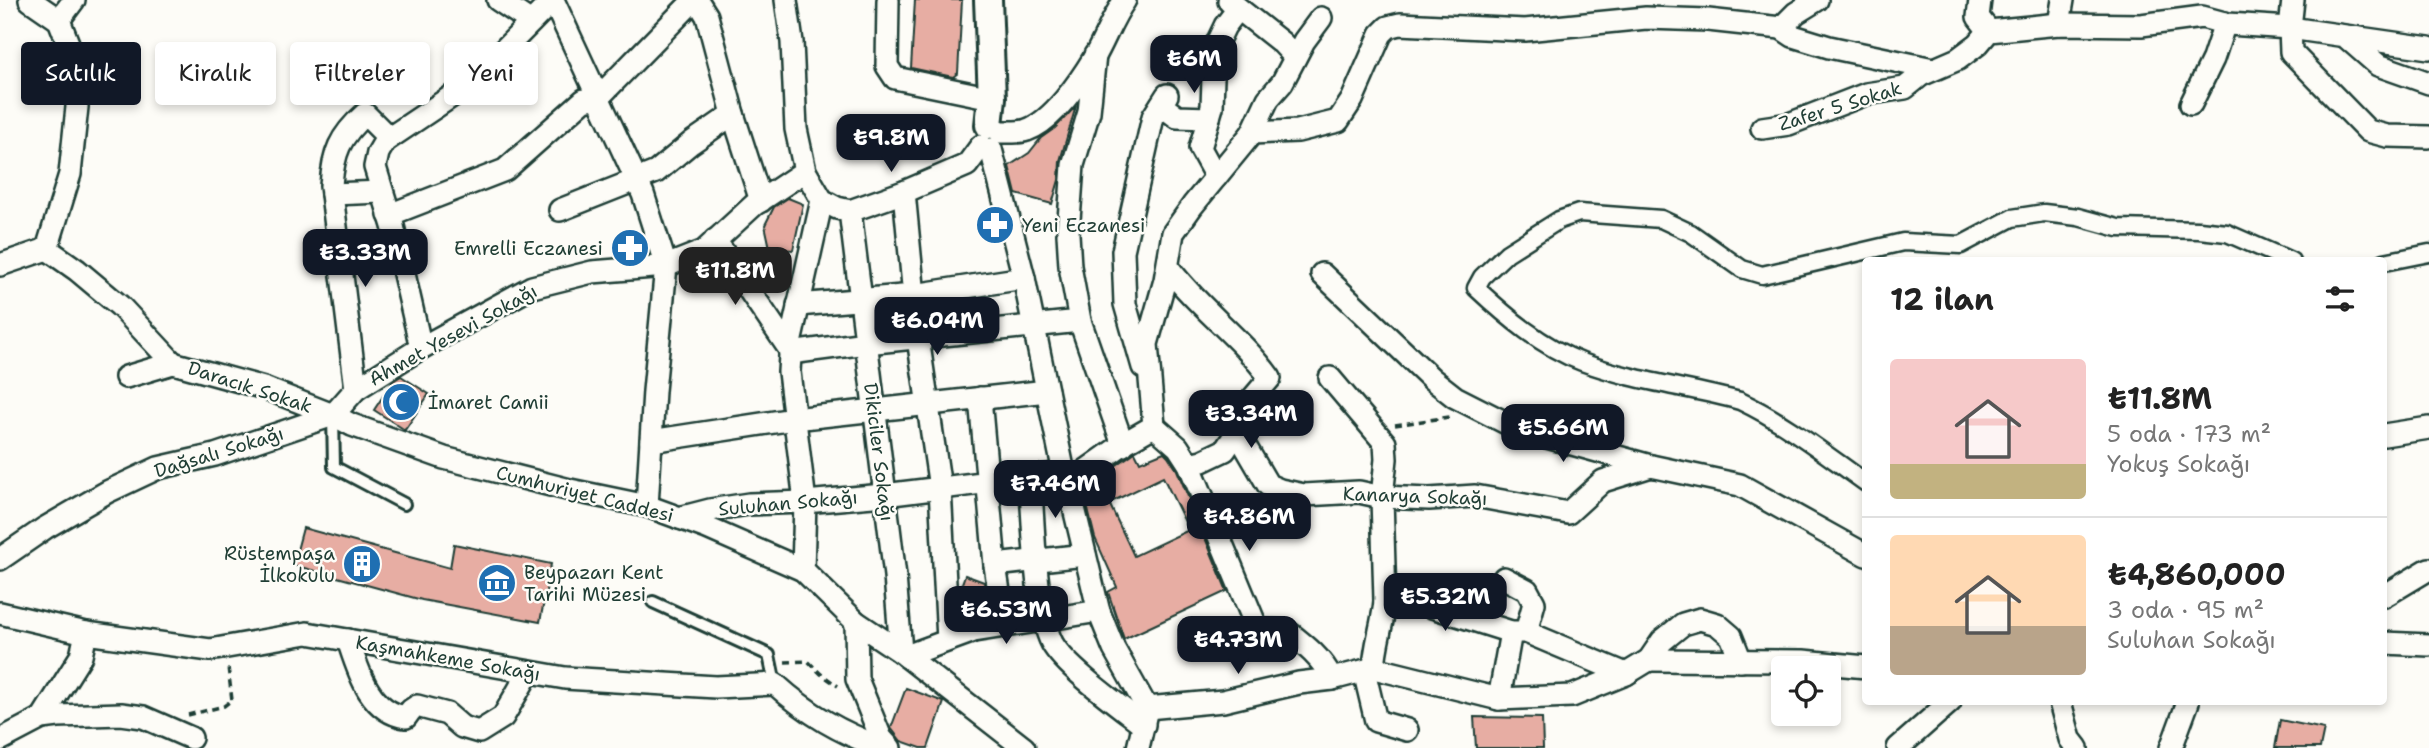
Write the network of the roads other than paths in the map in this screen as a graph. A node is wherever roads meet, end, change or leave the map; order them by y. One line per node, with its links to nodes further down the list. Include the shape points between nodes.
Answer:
1 (30, 0): 16 (street)
2 (74, 0): 16 (street)
3 (498, 0): 17 (street)
4 (553, 0): 17 (street); 29 (street)
5 (695, 0): 29 (street); 32 (street, via 707,16)
6 (786, 0): 39 (street, via 796,129)
7 (888, 0): 30 (street, via 887,66 895,78)
8 (988, 0): 30 (street)
9 (1125, 0): 25 (street)
10 (1817, 0): 20 (street)
11 (1980, 0): 22 (street, via 1978,17)
12 (2063, 0): 19 (street)
13 (2293, 0): 21 (street)
14 (1232, 4): 26 (street); 33 (street, via 1214,50)
15 (1321, 18): 26 (street)
16 (59, 20): 51 (street, via 75,61 77,107 71,174)
17 (531, 22): 37 (street, via 470,84)
18 (2225, 23): 19 (street, via 2202,17 2141,25); 21 (street); 31 (street)
19 (2059, 24): 22 (street)
20 (1780, 28): 27 (street, via 1829,47); 35 (street, via 1646,18 1525,30 1401,24 1381,34 1338,121 1298,131)
21 (2290, 28): 23 (street); 36 (street, via 2291,52 2368,131)
22 (1989, 32): 27 (street, Zafer 5 Sokak, via 1958,59)
23 (2346, 37): 24 (street); 28 (street, via 2378,65)
24 (2429, 48)
25 (1096, 55): 38 (street, via 1040,124); 63 (street, via 1089,112 1073,165 1068,234)
26 (1295, 57): 35 (street)
27 (1933, 69): 34 (street, Zafer 5 Sokak, via 1905,88 1866,94 1789,124)
28 (2429, 83)
29 (599, 97): 41 (street); 49 (street, via 584,100 505,170)
30 (992, 98): 38 (street)
31 (2191, 104)
32 (733, 114): 41 (street, via 656,172); 46 (street)
33 (1209, 118): 40 (street, via 1200,148); 74 (street, via 1177,117 1164,100 1153,117 1123,251 1125,303)
34 (1762, 128)
35 (1252, 133): 40 (street)
36 (2429, 136)
37 (389, 138): 43 (street, via 375,167); 44 (street, via 365,114 349,129 332,166)
38 (990, 138): 42 (street, via 967,165); 59 (street)
39 (805, 172): 45 (street); 46 (street, Ahmet Yesevi Sokağı)
40 (1216, 177): 57 (street, via 1173,233)
41 (636, 178): 47 (street); 56 (street)
42 (904, 191): 48 (street); 60 (street)
43 (382, 192): 44 (street); 49 (street)
44 (332, 194): 72 (street)
45 (822, 200): 48 (street); 62 (street)
46 (761, 201): 50 (street, Ahmet Yesevi Sokağı)
47 (560, 210)
48 (850, 211): 61 (street, Dikiciler Sokağı)
49 (389, 215): 67 (street)
50 (715, 240): 56 (street, Ahmet Yesevi Sokağı, via 704,251); 68 (street)
51 (47, 249): 55 (street); 69 (street, via 120,306)
52 (2429, 253): 54 (street)
53 (2282, 257): 90 (street, via 2227,233 2118,228 2044,213 2012,218 1961,246 1903,242 1762,275 1742,269 1661,219 1578,213 1507,253 1476,288 1505,315 1558,351 1607,369 1740,401)
54 (2387, 261)
55 (0, 265)
56 (666, 266): 67 (street, Ahmet Yesevi Sokağı, via 592,272 532,287); 84 (street)
57 (1168, 267): 74 (street, via 1147,344); 82 (street, via 1270,378 1242,411)
58 (1322, 274): 87 (street, via 1455,397 1518,429)
59 (1024, 278): 60 (street); 64 (street)
60 (914, 295): 61 (street); 65 (street)
61 (862, 301): 62 (street); 66 (street, Dikiciler Sokağı)
62 (798, 305): 68 (street)
63 (1080, 321): 64 (street); 85 (street)
64 (1035, 327): 65 (street); 73 (street)
65 (918, 338): 66 (street); 76 (street)
66 (866, 343): 68 (street); 77 (street, Dikiciler Sokağı)
67 (421, 348): 72 (street, Ahmet Yesevi Sokağı)
68 (790, 352): 79 (street)
69 (173, 362): 70 (street, Daracık Sokak); 78 (street, Daracık Sokak, via 264,388)
70 (126, 377)
71 (1329, 378): 94 (street, via 1385,443)
72 (356, 389): 78 (street, Ahmet Yesevi Sokağı)
73 (1047, 391): 75 (street); 89 (street)
74 (1151, 391): 80 (street)
75 (980, 398): 76 (street); 91 (street)
76 (928, 404): 77 (street); 92 (street)
77 (873, 410): 79 (street); 93 (street, Dikiciler Sokağı)
78 (333, 415): 96 (lane, via 334,467); 97 (street, Cumhuriyet Caddesi, via 444,458); 101 (street, Dağsalı Sokağı, via 215,455 158,468 107,492)
79 (794, 419): 84 (street); 95 (street)
80 (1154, 426): 85 (street); 86 (street)
81 (2429, 428): 83 (street)
82 (1237, 432): 86 (street, via 1225,450); 94 (street, Kanarya Sokağı, via 1268,485 1304,495 1359,492)
83 (2387, 435)
84 (651, 441): 97 (street)
85 (1123, 445): 89 (street)
86 (1189, 464): 129 (street, via 1256,626 1287,631 1318,655)
87 (1651, 466): 94 (street, Kanarya Sokağı, via 1603,481 1569,513 1475,496); 99 (street, via 1740,485)
88 (1030, 478): 89 (street, Suluhan Sokağı); 91 (street, Suluhan Sokağı); 102 (street)
89 (1066, 478): 100 (street)
90 (1862, 479)
91 (988, 483): 92 (street, Suluhan Sokağı); 103 (street)
92 (940, 488): 93 (street, Suluhan Sokağı); 118 (street)
93 (884, 495): 95 (street, Suluhan Sokağı); 121 (street, Dikiciler Sokağı)
94 (1382, 497): 108 (street)
95 (805, 502): 98 (street, Suluhan Sokağı, via 749,504); 105 (street)
96 (404, 505)
97 (647, 506): 98 (street, Cumhuriyet Caddesi)
98 (679, 518): 105 (street, Cumhuriyet Caddesi)
99 (1862, 553)
100 (1085, 555): 102 (street); 110 (street)
101 (0, 559)
102 (1037, 560): 103 (street); 112 (street)
103 (995, 565): 114 (street)
104 (2429, 569): 107 (street)
105 (803, 570): 113 (street, Cumhuriyet Caddesi)
106 (1504, 578): 115 (street, via 1527,590 1534,603)
107 (2387, 594)
108 (1385, 601): 115 (street, via 1426,605); 125 (street)
109 (653, 602): 127 (lane, via 769,655)
110 (1099, 611): 112 (street); 134 (street)
111 (0, 613): 116 (street, Kaşmahkeme Sokağı)
112 (1045, 619): 114 (street); 134 (street, via 1053,644 1066,660)
113 (856, 622): 121 (street, Cumhuriyet Caddesi); 140 (street, via 857,679 881,738)
114 (1004, 625): 118 (street)
115 (1519, 632): 128 (street); 130 (street)
116 (86, 633): 117 (street, Kaşmahkeme Sokağı, via 210,650 307,633); 135 (street, via 81,656)
117 (348, 640): 126 (street, Kaşmahkeme Sokağı); 126 (street, via 359,674 377,703 388,711 406,717 417,706 447,714 462,727 479,732 503,717)
118 (948, 640): 121 (street)
119 (2387, 643): 120 (street)
120 (2429, 645)
121 (903, 654): 141 (street, Cumhuriyet Caddesi)
122 (1649, 660): 123 (street); 123 (street, via 1662,641 1683,624 1700,619 1717,624 1731,636); 128 (street)
123 (1741, 662): 124 (street)
124 (1862, 667)
125 (1369, 669): 129 (street); 130 (street); 136 (street, via 1376,721)
126 (529, 672): 127 (street, Kaşmahkeme Sokağı, via 716,687)
127 (772, 674): 139 (street, via 815,717)
128 (1626, 674): 130 (street, via 1572,696)
129 (1332, 679): 134 (street)
130 (1499, 699)
131 (1947, 705): 143 (street)
132 (2061, 705): 144 (street)
133 (2187, 705): 145 (street)
134 (1145, 717): 142 (street)
135 (42, 718): 137 (street, via 121,714 143,717); 138 (street)
136 (1407, 730)
137 (191, 738)
138 (0, 740)
139 (883, 748)
140 (890, 748)
141 (1024, 748)
142 (1138, 748)
143 (1898, 748)
144 (2077, 748)
145 (2171, 748)

